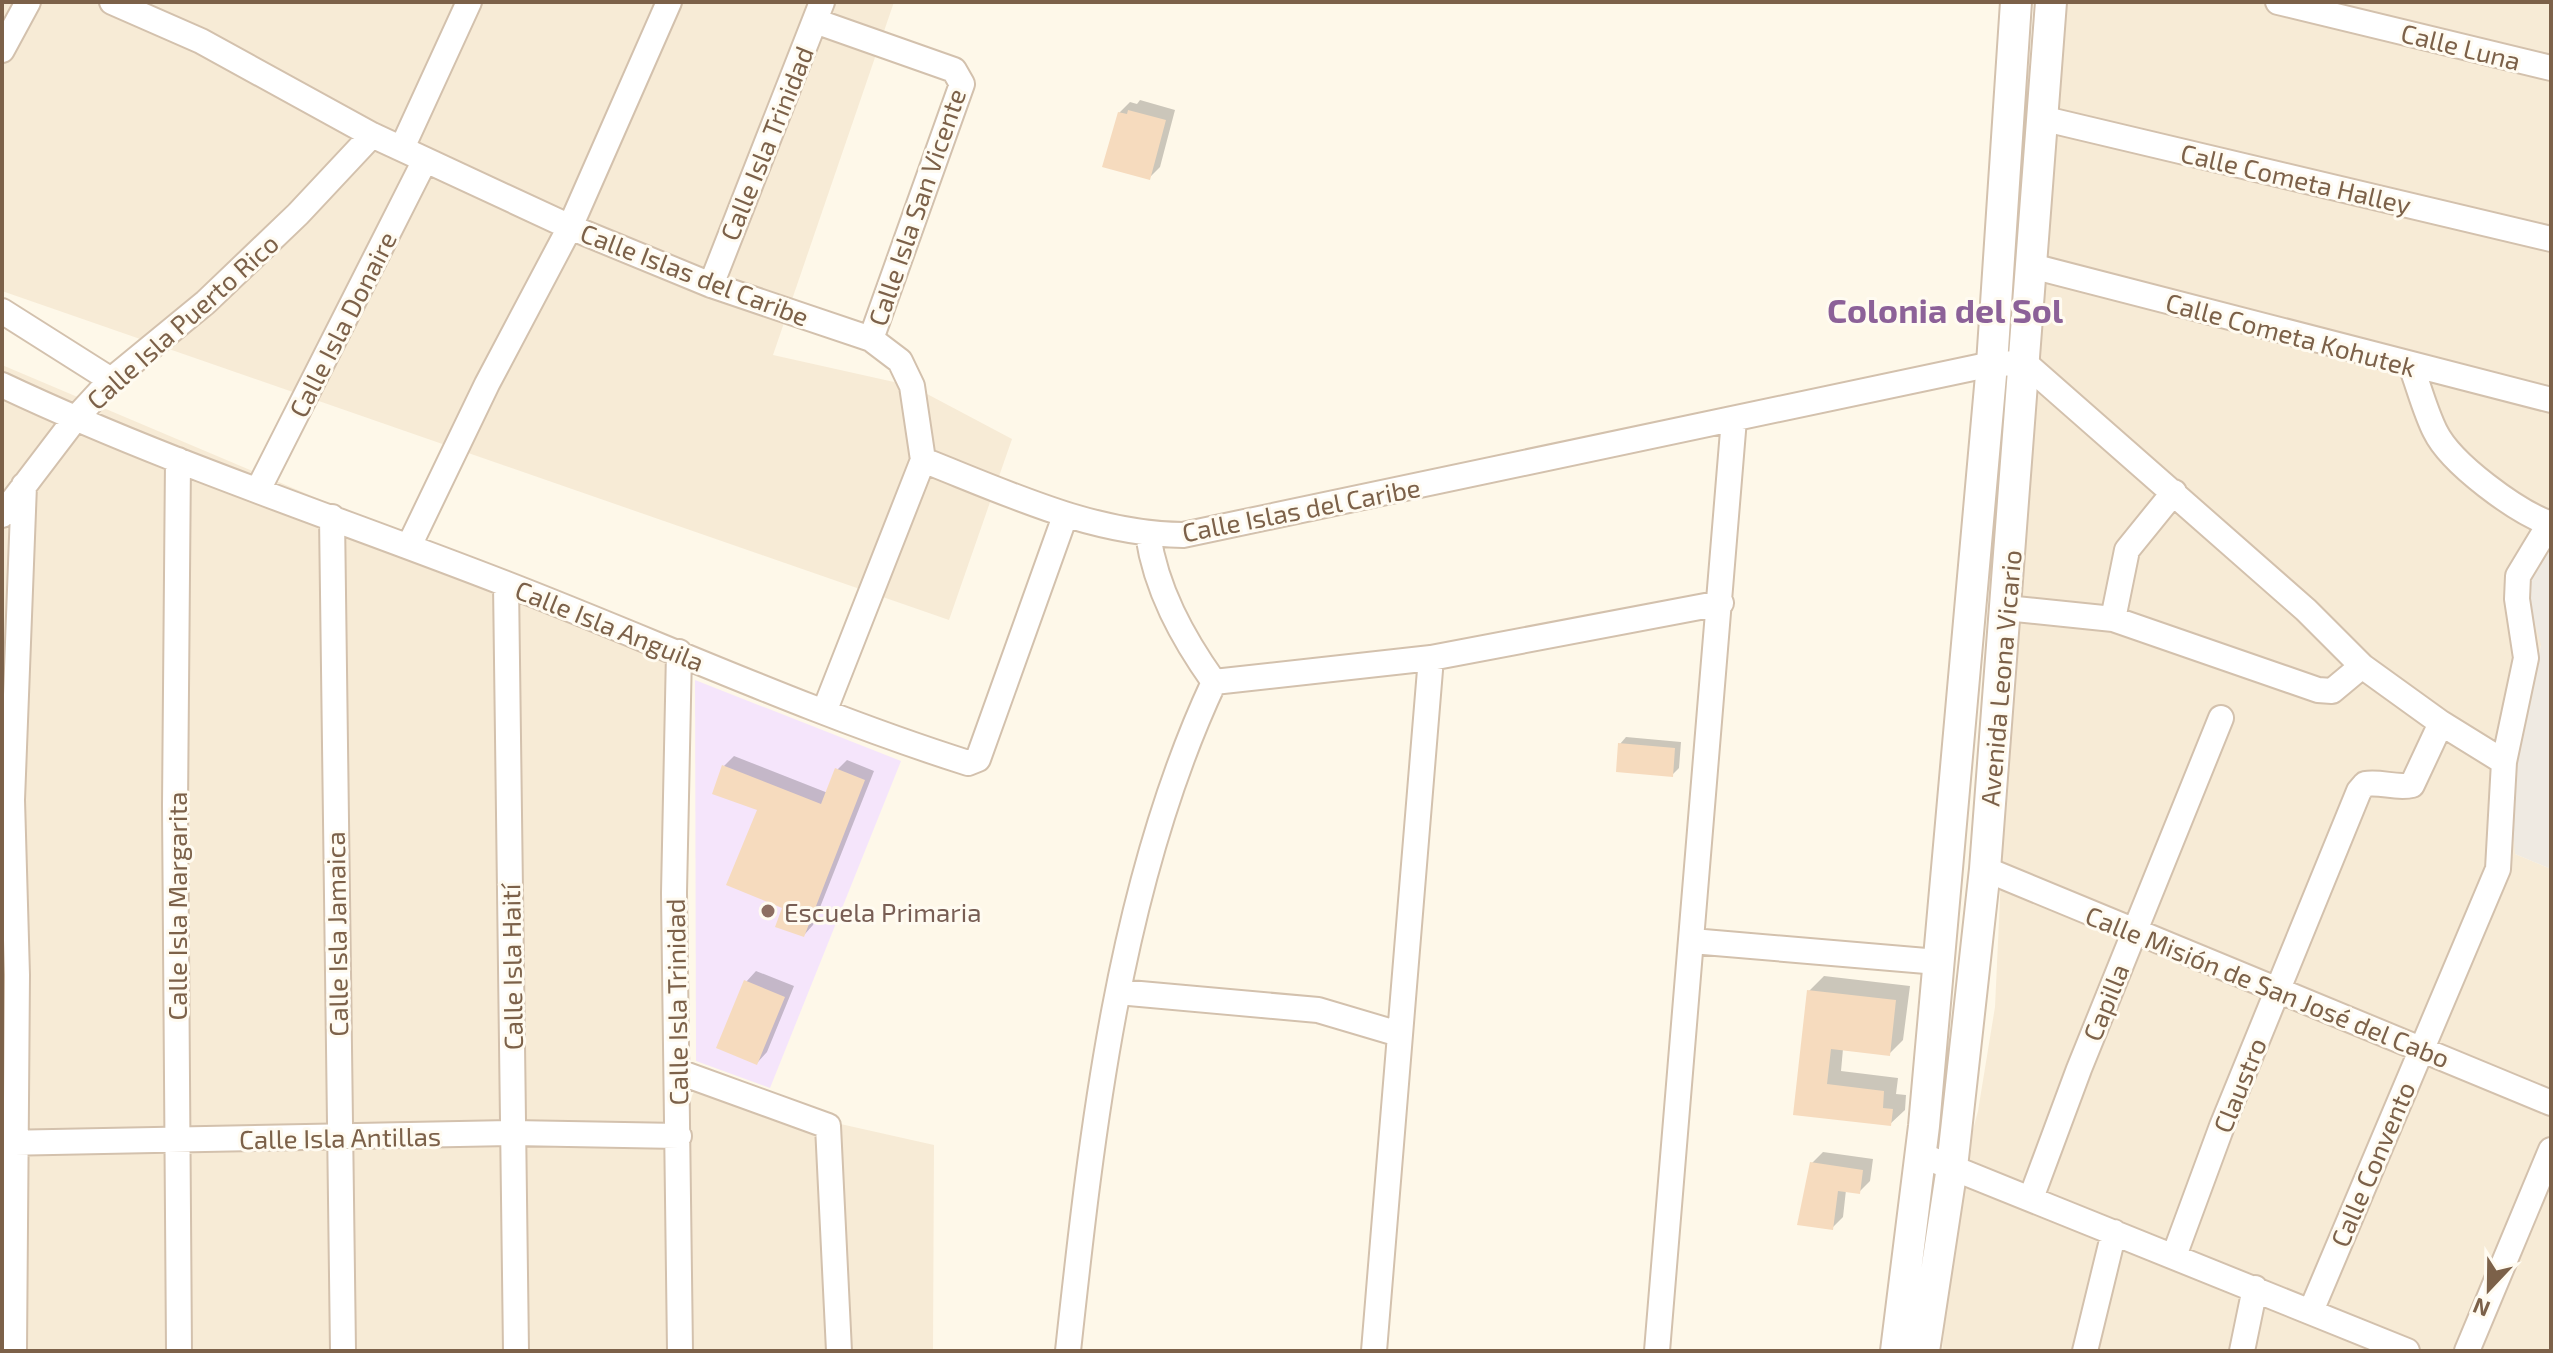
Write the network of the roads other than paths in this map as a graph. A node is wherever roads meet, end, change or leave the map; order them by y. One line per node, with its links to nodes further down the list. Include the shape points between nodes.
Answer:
1 (28, 2): 9 (street)
2 (112, 2): 12 (street, Calle Islas del Caribe, via 201,41)
3 (469, 2): 13 (street)
4 (669, 2): 15 (street)
5 (2016, 2): 22 (street, Avenida Leona Vicario)
6 (2051, 2): 11 (street, Avenida Leona Vicario)
7 (2278, 2): 10 (street, Calle Luna)
8 (818, 12): 18 (street, Calle Isla Trinidad); 20 (street, Calle Isla San Vicente, via 960,75 962,84)
9 (2, 50)
10 (2551, 68)
11 (2041, 118): 16 (street, Calle Cometa Halley); 17 (street, Avenida Leona Vicario)
12 (372, 135): 13 (street, Calle Islas del Caribe); 24 (street, Calle Isla Puerto Rico, via 206,302)
13 (402, 148): 14 (street, Calle Islas del Caribe)
14 (425, 160): 15 (street, Calle Islas del Caribe); 32 (street, Calle Isla Donaire)
15 (570, 227): 18 (street, Calle Islas del Caribe); 39 (street)
16 (2551, 239)
17 (2032, 266): 21 (street, Avenida Leona Vicario); 23 (street, Calle Cometa Kohutek)
18 (711, 285): 20 (street, Calle Islas del Caribe)
19 (2, 311): 24 (street)
20 (871, 339): 30 (street, Calle Islas del Caribe, via 900,361 912,386)
21 (2025, 363): 22 (street, Calle Islas del Caribe); 33 (street); 42 (street, Avenida Leona Vicario)
22 (1992, 364): 28 (street, Calle Islas del Caribe); 55 (street, Avenida Leona Vicario)
23 (2411, 366): 26 (street, Calle Cometa Kohutek); 37 (street, via 2436,433 2461,464 2531,516)
24 (111, 380): 27 (street, Calle Isla Puerto Rico)
25 (2, 385): 27 (street, Calle Isla Anguila)
26 (2551, 400)
27 (75, 419): 29 (street, Calle Isla Anguila); 31 (street, Calle Isla Puerto Rico)
28 (1734, 419): 38 (street, Calle Islas del Caribe, via 1283,516 1183,535); 41 (street)
29 (178, 460): 32 (street, Calle Isla Anguila); 65 (street, Calle Isla Margarita)
30 (923, 460): 35 (street, Calle Islas del Caribe); 48 (street)
31 (24, 485): 34 (street, Calle Isla Puerto Rico); 66 (street, via 12,800 17,975)
32 (259, 488): 36 (street, Calle Isla Anguila)
33 (2174, 492): 43 (street, via 2127,550); 46 (street)
34 (2, 515)
35 (1065, 516): 38 (street, Calle Islas del Caribe); 48 (street, Calle Isla Anguila, via 974,764)
36 (332, 517): 39 (street, Calle Isla Anguila); 63 (street, Calle Isla Jamaica)
37 (2550, 523): 51 (street, Calle Convento, via 2518,576 2526,658)
38 (1148, 535): 47 (street, via 1163,590 1189,647)
39 (409, 546): 40 (street, Calle Isla Anguila)
40 (506, 584): 44 (street, Calle Isla Anguila); 62 (street, Calle Isla Haití)
41 (1721, 603): 45 (street); 54 (street)
42 (2006, 608): 43 (street); 52 (street, Avenida Leona Vicario)
43 (2113, 619): 46 (street, via 2318,690 2332,691)
44 (679, 652): 48 (street, Calle Isla Anguila); 60 (street, Calle Isla Trinidad, via 674,893)
45 (1431, 658): 47 (street); 58 (street)
46 (2362, 666): 50 (street)
47 (1214, 682): 57 (street, via 1191,730)
48 (824, 712)
49 (2221, 718): 53 (street, Capilla)
50 (2441, 723): 51 (street); 56 (street, Claustro, via 2412,785 2365,784)
51 (2504, 762): 59 (street, Calle Convento, via 2498,869)
52 (1985, 869): 53 (street, Calle Misión de San José del Cabo); 69 (street, Avenida Leona Vicario)
53 (2134, 931): 56 (street, Calle Misión de San José del Cabo); 70 (street, Capilla)
54 (1692, 941): 55 (street); 84 (street)
55 (1938, 962): 68 (street, Avenida Leona Vicario)
56 (2278, 990): 59 (street, Calle Misión de San José del Cabo); 72 (street, Claustro)
57 (1118, 992): 58 (street, via 1303,1007); 82 (street, via 1088,1168)
58 (1399, 1034): 83 (street)
59 (2419, 1049): 61 (street, Calle Misión de San José del Cabo); 74 (street, Calle Convento)
60 (679, 1072): 64 (street, Calle Isla Trinidad); 81 (street, via 828,1126)
61 (2551, 1103)
62 (513, 1133): 63 (street, Calle Isla Antillas); 64 (street, Calle Isla Antillas); 79 (street, Calle Isla Haití)
63 (339, 1135): 65 (street, Calle Isla Antillas); 78 (street, Calle Isla Jamaica)
64 (679, 1136): 80 (street, Calle Isla Trinidad)
65 (178, 1141): 66 (street, Calle Isla Antillas); 77 (street, Calle Isla Margarita)
66 (8, 1143): 76 (street)
67 (2551, 1150): 89 (street)
68 (1921, 1155): 69 (street); 85 (street, Avenida Leona Vicario)
69 (1952, 1167): 70 (street); 86 (street, Avenida Leona Vicario)
70 (2031, 1198): 71 (street)
71 (2114, 1232): 72 (street); 87 (street)
72 (2174, 1256): 73 (street)
73 (2255, 1288): 74 (street); 88 (street)
74 (2311, 1311): 75 (street)
75 (2402, 1350)
76 (14, 1351)
77 (179, 1351)
78 (343, 1351)
79 (516, 1351)
80 (680, 1351)
81 (839, 1351)
82 (1068, 1351)
83 (1374, 1351)
84 (1657, 1351)
85 (1896, 1351)
86 (1924, 1351)
87 (2085, 1351)
88 (2242, 1351)
89 (2467, 1351)

